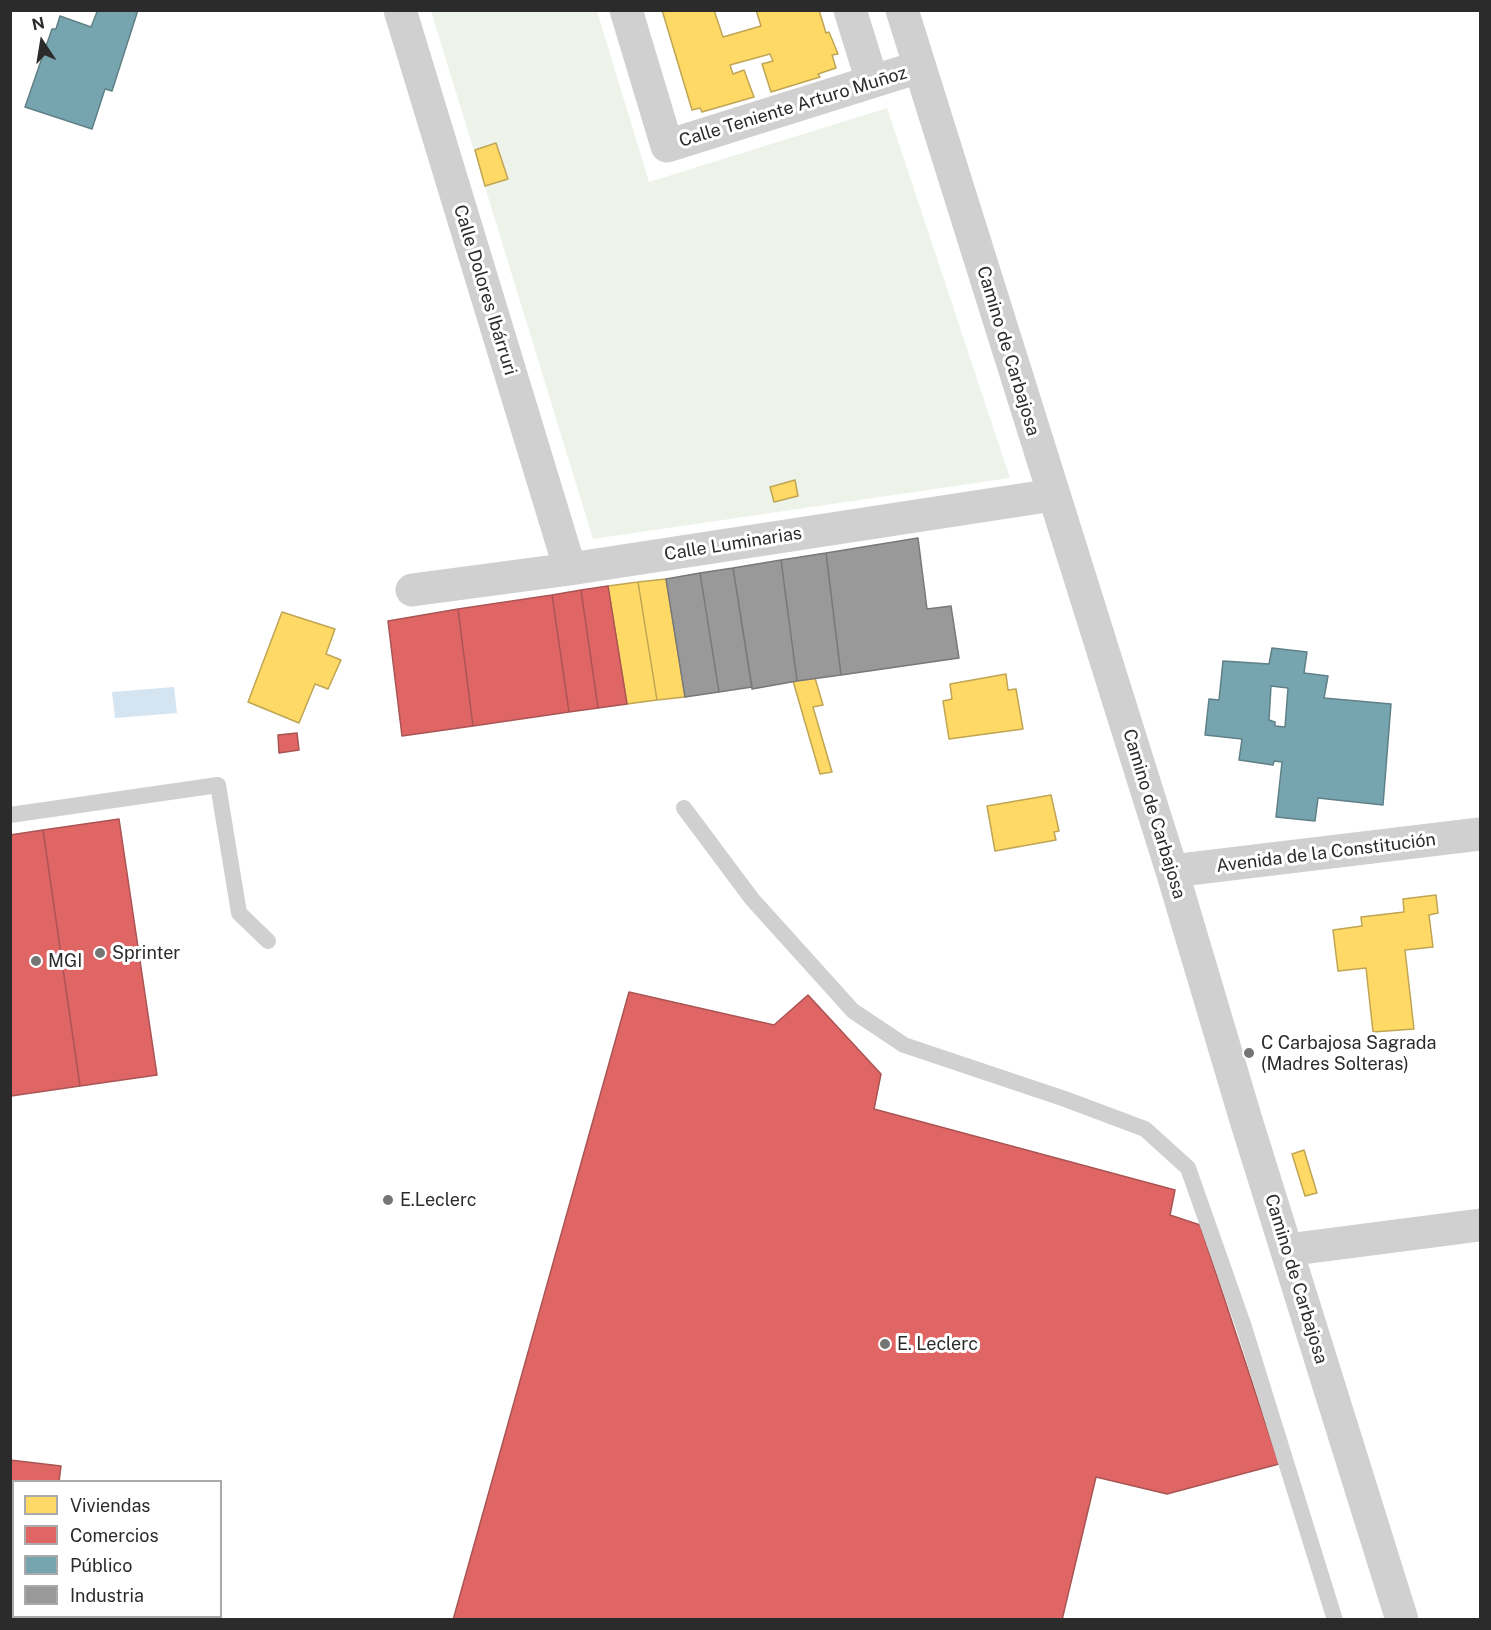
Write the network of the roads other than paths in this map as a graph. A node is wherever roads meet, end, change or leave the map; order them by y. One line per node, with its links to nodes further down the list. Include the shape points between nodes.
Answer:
1 (400, 10): 8 (street, Calle Dolores Ibárruri)
2 (626, 10): 6 (street, Calle Teniente Arturo Muñoz, via 667,146)
3 (850, 10): 6 (street)
4 (902, 10): 5 (street, Camino de Carbajosa)
5 (919, 67): 6 (street, Calle Teniente Arturo Muñoz); 7 (street, Camino de Carbajosa)
6 (872, 81)
7 (1053, 495): 8 (street, Calle Luminarias); 13 (street, Camino de Carbajosa)
8 (570, 569): 9 (street, Calle Luminarias)
9 (412, 590)
10 (684, 808): 17 (lane, via 752,899 853,1011 904,1044 1145,1129 1188,1168 1244,1327)
11 (10, 815): 14 (lane, via 218,785 239,913)
12 (1480, 834): 13 (street, Avenida de la Constitución)
13 (1172, 871): 16 (street, Camino de Carbajosa)
14 (268, 941)
15 (1480, 1225): 16 (street)
16 (1287, 1250): 18 (street, Camino de Carbajosa)
17 (1335, 1620)
18 (1402, 1620)

